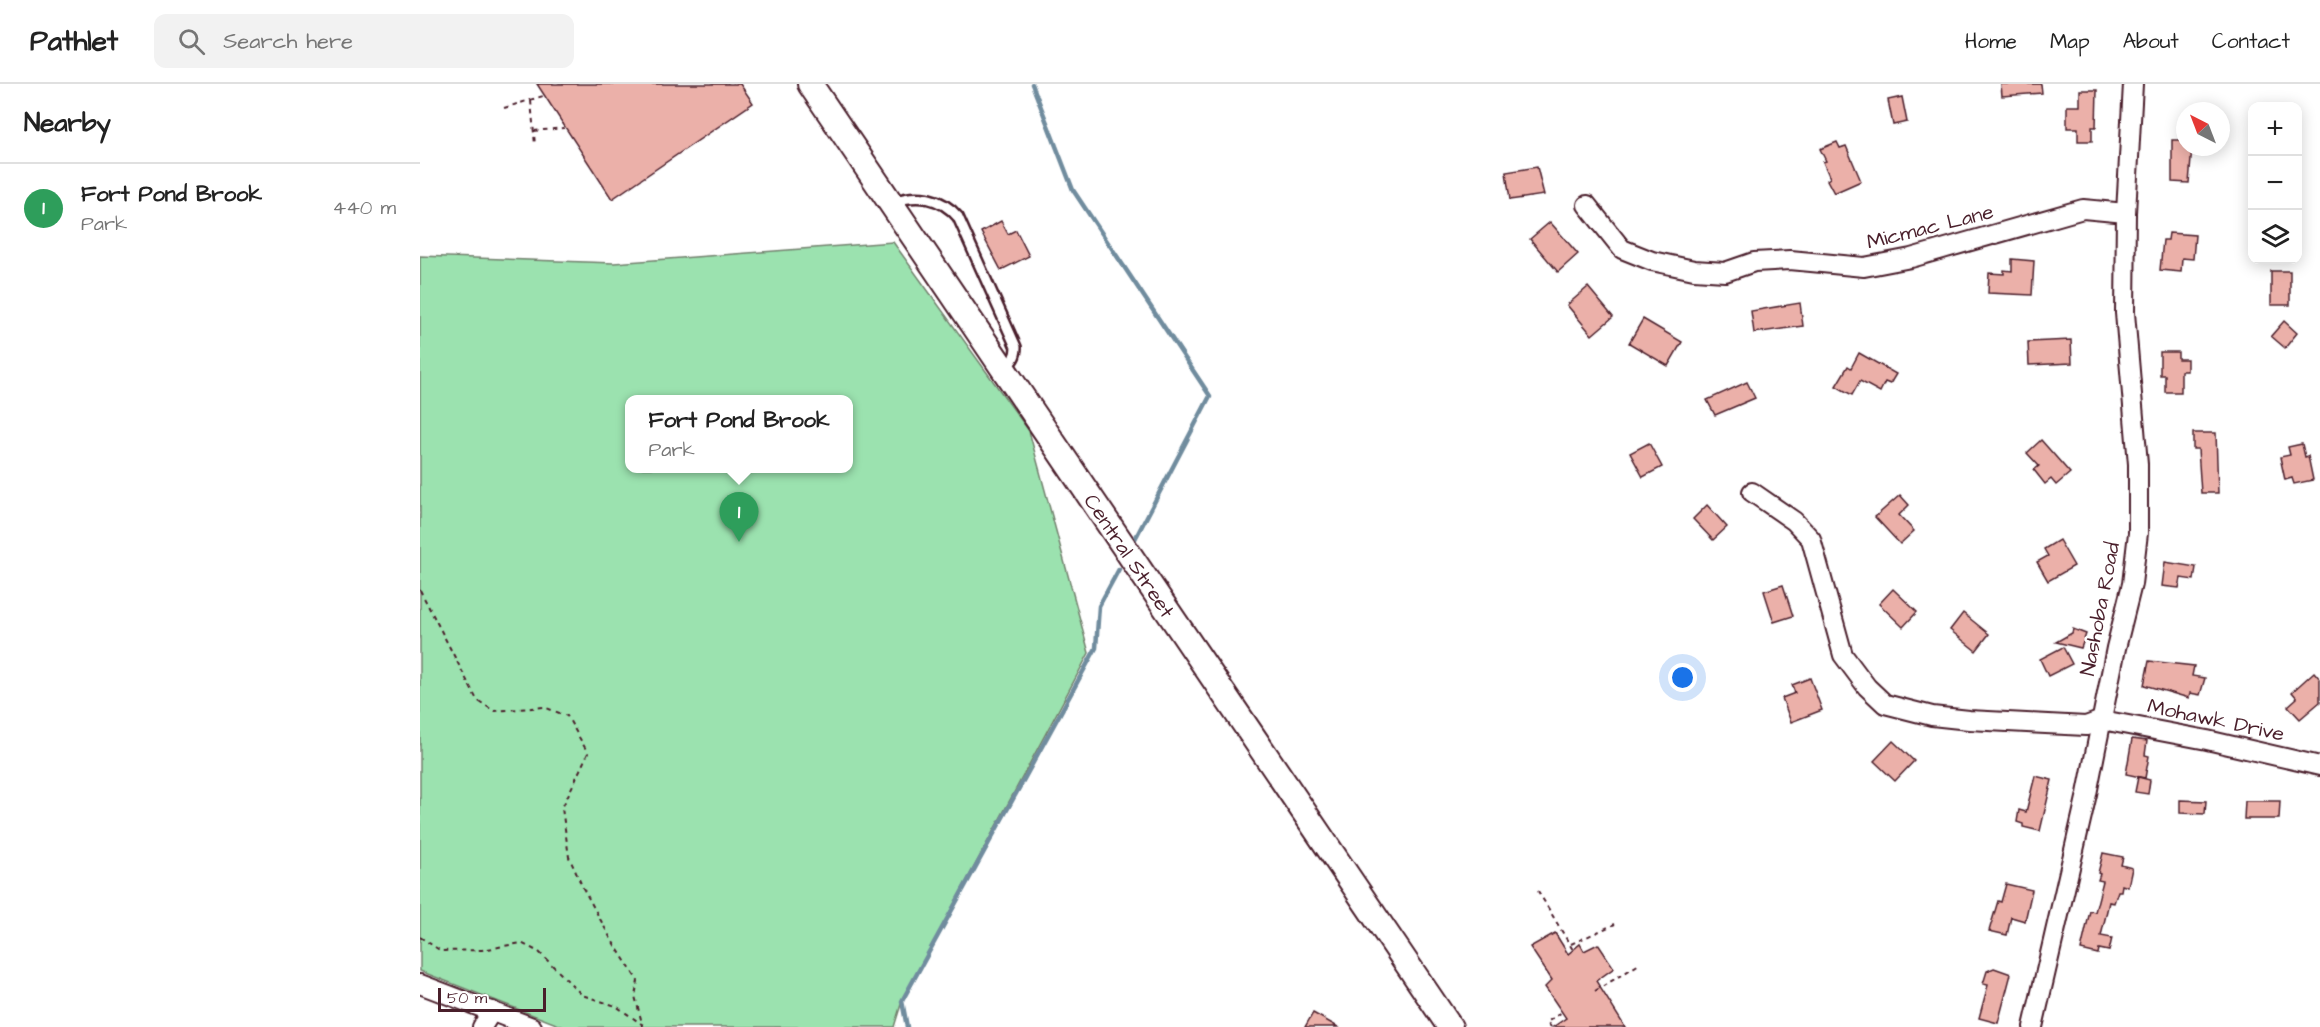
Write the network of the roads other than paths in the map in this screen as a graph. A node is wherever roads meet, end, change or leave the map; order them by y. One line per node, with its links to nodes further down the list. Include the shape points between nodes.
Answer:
1 (810, 84): 3 (street, Central Street)
2 (2133, 84): 5 (street, Nashoba Road)
3 (892, 203): 6 (street, Central Street); 6 (lane, via 907,197 924,197 958,216 1016,347 1016,354)
4 (1587, 205): 5 (street, Micmac Lane, via 1622,249 1652,261 1725,272 1754,262 1790,260 1864,267 1911,258 2084,209)
5 (2126, 213): 8 (street, Nashoba Road, via 2126,313 2138,464 2138,533 2132,584)
6 (1004, 369): 14 (street, Central Street)
7 (1752, 492): 8 (street, via 1794,521 1811,539 1843,655 1885,704 1969,720 2086,726)
8 (2102, 720): 9 (street, Mohawk Drive); 15 (street, Nashoba Road)
9 (2320, 766)
10 (420, 984): 11 (street)
11 (492, 1011): 12 (street); 13 (street)
12 (482, 1027)
13 (532, 1027)
14 (1450, 1027)
15 (2033, 1027)

